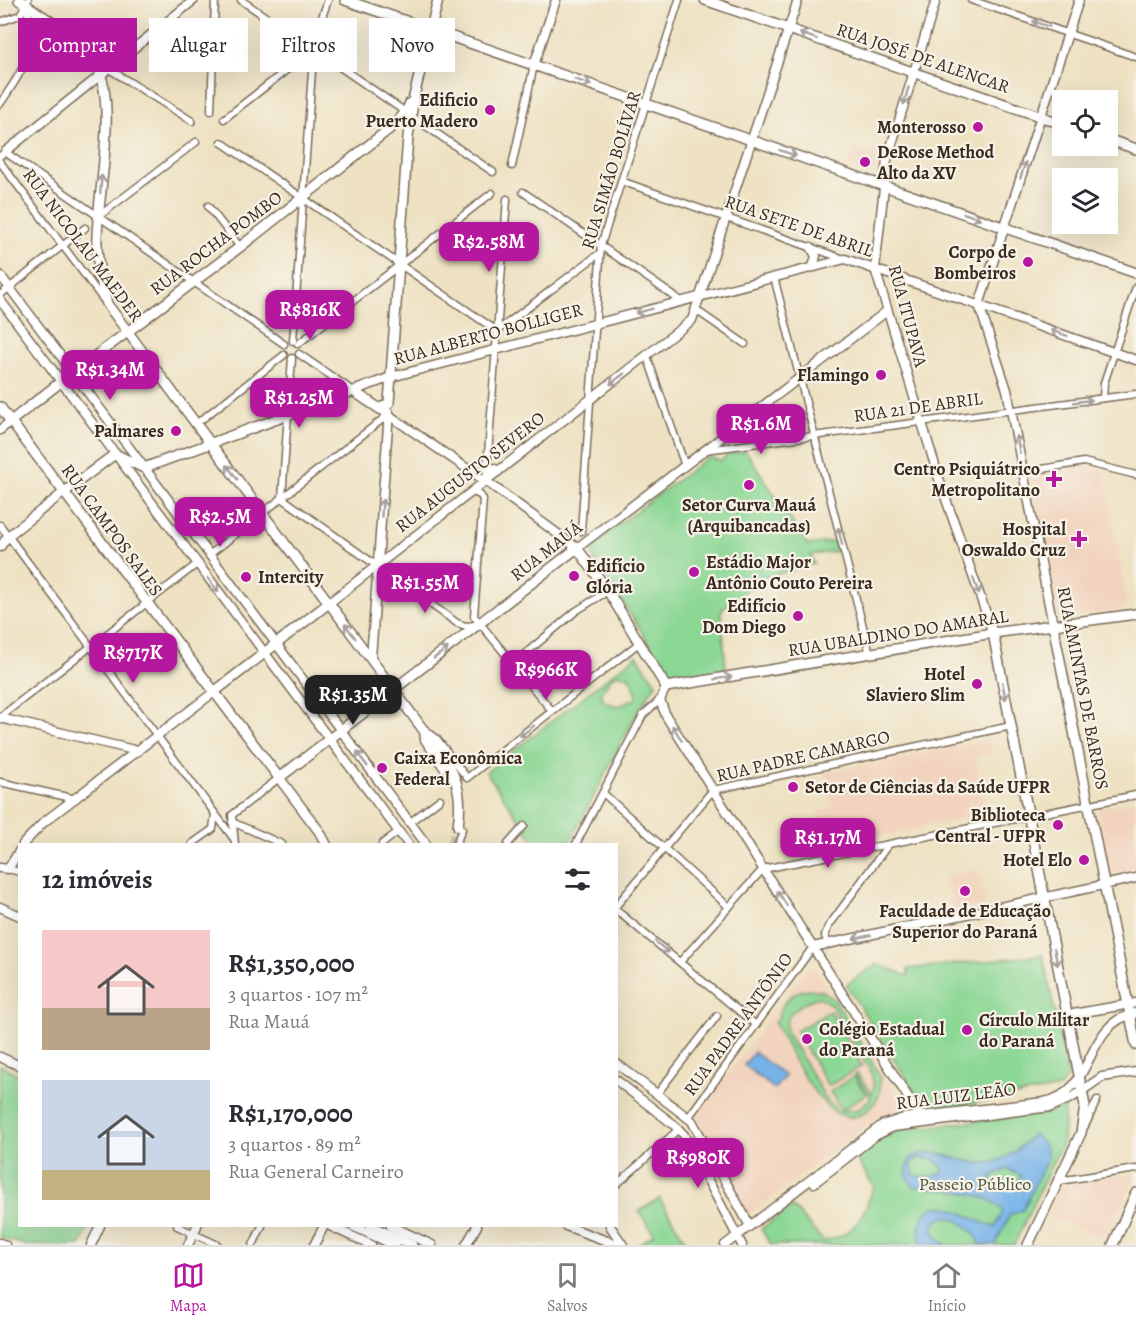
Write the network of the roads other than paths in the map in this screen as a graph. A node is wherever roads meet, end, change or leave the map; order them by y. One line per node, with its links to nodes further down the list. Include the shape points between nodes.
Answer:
1 (194, 0): 24 (main road)
2 (215, 0): 35 (street)
3 (241, 0): 16 (street)
4 (328, 0): 17 (street)
5 (345, 0): 18 (main road)
6 (438, 0): 19 (main road, RUA ROCHA POMBO)
7 (556, 0): 26 (main road)
8 (679, 0): 34 (street, RUA SIMÃO BOLÍVAR)
9 (705, 0): 21 (main road, RUA JOSÉ DE ALENCAR)
10 (798, 0): 21 (main road, RUA AUGUSTO SEVERO)
11 (936, 0): 32 (main road, RUA ITUPAVA)
12 (971, 0): 22 (street, one-way to 12)
13 (1079, 0): 22 (main road)
14 (24, 1): 15 (main road); 20 (street, via 20,15); 33 (street, via 32,22 32,44 22,71)
15 (46, 18)
16 (268, 18)
17 (321, 18)
18 (397, 18)
19 (432, 18)
20 (0, 22)
21 (788, 29): 32 (main road, RUA JOSÉ DE ALENCAR, one-way to 21); 43 (main road, RUA AUGUSTO SEVERO)
22 (1068, 34): 25 (street); 37 (main road)
23 (455, 38): 26 (main road)
24 (137, 46)
25 (1136, 57)
26 (534, 65): 34 (main road, one-way to 34); 51 (street)
27 (105, 72): 40 (street); 48 (main road); 61 (main road, one-way to 27)
28 (289, 72): 38 (street)
29 (312, 72): 58 (street)
30 (341, 72): 36 (street)
31 (419, 72): 36 (main road, RUA ROCHA POMBO)
32 (912, 72): 37 (main road, RUA JOSÉ DE ALENCAR); 55 (main road, RUA ITUPAVA, one-way to 55)
33 (0, 104)
34 (646, 104): 43 (main road); 54 (street, RUA SIMÃO BOLÍVAR)
35 (211, 111)
36 (409, 114): 41 (main road, RUA ROCHA POMBO); 42 (main road); 53 (street)
37 (1041, 116): 39 (main road, RUA JOSÉ DE ALENCAR); 63 (main road, one-way to 37)
38 (224, 119)
39 (1052, 120)
40 (192, 121)
41 (393, 126): 42 (main road, via 403,127); 58 (main road, RUA ROCHA POMBO)
42 (408, 137): 72 (main road)
43 (752, 140): 55 (main road, one-way to 55); 62 (main road, RUA AUGUSTO SEVERO)
44 (196, 142): 61 (street)
45 (220, 142): 58 (street)
46 (1118, 143): 47 (main road)
47 (1136, 149)
48 (2, 154): 49 (street)
49 (17, 161): 52 (street, via 11,162); 61 (street)
50 (0, 162): 52 (street, RUA NICOLAU MAEDER)
51 (512, 166)
52 (7, 171): 65 (street, RUA NICOLAU MAEDER)
53 (493, 172)
54 (621, 181): 62 (street, RUA SETE DE ABRIL); 68 (street, RUA SIMÃO BOLÍVAR)
55 (883, 186): 63 (main road, one-way to 63); 69 (main road, RUA ITUPAVA)
56 (523, 192): 68 (street)
57 (492, 193): 72 (street)
58 (303, 197): 66 (main road, RUA ROCHA POMBO); 72 (street); 92 (street)
59 (507, 199): 91 (street)
60 (208, 206): 66 (street)
61 (98, 216): 78 (street); 85 (main road, via 98,266)
62 (726, 218): 67 (street, RUA SETE DE ABRIL); 82 (main road, RUA AUGUSTO SEVERO)
63 (1005, 227): 75 (main road); 86 (main road)
64 (85, 228): 65 (street)
65 (63, 246): 79 (street); 85 (street, RUA NICOLAU MAEDER)
66 (240, 247): 78 (main road, RUA ROCHA POMBO)
67 (811, 247): 70 (street, RUA SETE DE ABRIL); 73 (main road, via 816,256)
68 (600, 249): 84 (street); 89 (street, RUA SIMÃO BOLÍVAR); 91 (street)
69 (877, 249): 71 (main road); 74 (main road, RUA ITUPAVA)
70 (845, 259): 71 (main road, RUA SETE DE ABRIL); 73 (main road, RUA ALBERTO BOLLIGER)
71 (855, 263): 74 (main road, RUA SETE DE ABRIL)
72 (400, 265): 91 (street); 92 (street); 102 (main road)
73 (813, 267): 77 (main road, RUA ALBERTO BOLLIGER)
74 (875, 269): 86 (main road, RUA SETE DE ABRIL); 88 (main road, RUA ITUPAVA)
75 (1136, 273)
76 (0, 275): 79 (main road)
77 (774, 277): 82 (main road, RUA ALBERTO BOLLIGER); 104 (street)
78 (194, 282): 90 (main road, RUA ROCHA POMBO); 93 (street)
79 (9, 287): 81 (street); 103 (main road)
80 (1136, 287): 96 (street)
81 (0, 295)
82 (700, 296): 84 (main road, RUA ALBERTO BOLLIGER); 87 (main road, RUA AUGUSTO SEVERO)
83 (0, 300): 103 (main road)
84 (681, 301): 89 (main road, RUA ALBERTO BOLLIGER, one-way to 89)
85 (107, 304): 90 (main road, RUA NICOLAU MAEDER)
86 (979, 305): 96 (main road, RUA SETE DE ABRIL, one-way to 86); 111 (main road, RUA AMINTAS DE BARROS)
87 (696, 310): 94 (street); 99 (main road, RUA AUGUSTO SEVERO, via 690,323)
88 (887, 311): 104 (main road, RUA MAUÁ); 115 (main road, RUA ITUPAVA)
89 (596, 323): 95 (main road, RUA ALBERTO BOLLIGER); 108 (street, RUA SIMÃO BOLÍVAR)
90 (127, 331): 103 (main road, RUA ROCHA POMBO); 116 (main road, RUA NICOLAU MAEDER)
91 (497, 332): 95 (street)
92 (296, 342): 93 (street); 97 (street)
93 (284, 344): 98 (street)
94 (745, 344)
95 (495, 349): 102 (main road, RUA ALBERTO BOLLIGER); 124 (street)
96 (1114, 352): 101 (main road, RUA SETE DE ABRIL); 107 (street)
97 (299, 354): 100 (street); 105 (street)
98 (284, 355): 100 (street); 116 (street)
99 (647, 356): 108 (main road, RUA AUGUSTO SEVERO, one-way to 108); 125 (street)
100 (292, 358): 113 (street)
101 (1136, 360)
102 (391, 376): 105 (main road, RUA ALBERTO BOLLIGER); 109 (main road)
103 (67, 377): 114 (main road, RUA ROCHA POMBO); 121 (main road); 123 (main road)
104 (800, 377): 119 (street); 122 (main road, RUA MAUÁ)
105 (357, 393): 112 (main road); 113 (main road, RUA ALBERTO BOLLIGER)
106 (1136, 394): 107 (street, RUA 21 DE ABRIL)
107 (1103, 398): 111 (street, RUA 21 DE ABRIL, one-way to 107)
108 (591, 399): 127 (main road, RUA AUGUSTO SEVERO); 136 (street, RUA SIMÃO BOLÍVAR)
109 (389, 402): 112 (main road); 118 (main road, via 399,419)
110 (0, 407): 114 (main road, RUA CAMPOS SALES)
111 (1011, 410): 115 (street, RUA 21 DE ABRIL); 128 (main road, RUA AMINTAS DE BARROS, one-way to 111)
112 (384, 412): 118 (main road); 133 (street); 142 (main road, one-way to 112)
113 (288, 414): 120 (main road, RUA ALBERTO BOLLIGER); 133 (street)
114 (11, 421): 117 (main road, RUA ROCHA POMBO); 132 (main road, RUA CAMPOS SALES)
115 (921, 423): 119 (street, RUA 21 DE ABRIL); 150 (main road, RUA ITUPAVA, one-way to 150)
116 (196, 424): 120 (main road, RUA NICOLAU MAEDER)
117 (0, 430)
118 (415, 433): 130 (main road)
119 (815, 436): 122 (street, RUA 21 DE ABRIL); 155 (street, one-way to 119)
120 (210, 443): 126 (main road, RUA ALBERTO BOLLIGER); 134 (main road, RUA NICOLAU MAEDER, one-way to 120)
121 (126, 445): 123 (main road); 126 (main road)
122 (704, 451): 125 (main road, RUA MAUÁ)
123 (115, 454): 126 (main road); 132 (main road); 141 (main road)
124 (486, 466): 127 (main road); 130 (street)
125 (685, 466): 139 (main road, RUA MAUÁ)
126 (144, 468): 140 (main road)
127 (498, 471): 130 (main road, RUA AUGUSTO SEVERO)
128 (1024, 472): 129 (street, via 1084,462); 149 (main road, RUA AMINTAS DE BARROS)
129 (1136, 475)
130 (486, 481): 131 (main road, RUA AUGUSTO SEVERO); 139 (main road)
131 (473, 492): 142 (main road, RUA AUGUSTO SEVERO); 148 (street, via 483,499 474,612)
132 (63, 493): 137 (main road); 146 (main road, RUA CAMPOS SALES)
133 (282, 498): 134 (street); 142 (street)
134 (262, 513): 140 (street); 144 (main road, RUA NICOLAU MAEDER)
135 (0, 525): 137 (street)
136 (581, 531)
137 (8, 536): 138 (main road); 153 (street)
138 (0, 548)
139 (577, 548): 143 (main road); 148 (main road, RUA MAUÁ)
140 (209, 555): 152 (main road)
141 (197, 564): 146 (street); 154 (main road, one-way to 154)
142 (378, 566): 144 (main road, RUA AUGUSTO SEVERO); 148 (street, via 457,622 466,626); 156 (main road)
143 (608, 591): 151 (main road); 157 (street, via 576,611)
144 (329, 603): 152 (main road, RUA AUGUSTO SEVERO); 156 (main road, RUA NICOLAU MAEDER, one-way to 144)
145 (1136, 603): 147 (main road)
146 (146, 604): 153 (street); 160 (main road, RUA CAMPOS SALES)
147 (1136, 614): 149 (main road, RUA UBALDINO DO AMARAL)
148 (481, 622): 157 (street); 159 (main road, RUA MAUÁ, one-way to 148)
149 (1053, 625): 150 (main road, RUA UBALDINO DO AMARAL); 178 (main road, RUA AMINTAS DE BARROS)
150 (993, 633): 155 (main road, RUA UBALDINO DO AMARAL); 164 (main road, one-way to 164)
151 (639, 643): 158 (main road); 162 (street)
152 (276, 644): 154 (main road, RUA AUGUSTO SEVERO); 166 (main road)
153 (90, 646): 163 (street); 167 (street)
154 (264, 653): 160 (main road, RUA AUGUSTO SEVERO); 168 (main road)
155 (870, 654): 158 (main road, RUA UBALDINO DO AMARAL, one-way to 155)
156 (371, 658): 159 (main road, RUA NICOLAU MAEDER)
157 (513, 664): 162 (street)
158 (666, 687): 161 (main road)
159 (394, 689): 165 (main road, RUA NICOLAU MAEDER); 166 (main road, RUA MAUÁ)
160 (214, 692): 167 (main road, RUA AUGUSTO SEVERO); 171 (main road, RUA CAMPOS SALES)
161 (660, 700): 173 (main road, one-way to 161); 174 (street, via 643,715)
162 (552, 711): 165 (street, one-way to 165, via 467,778 437,739)
163 (0, 718): 169 (main road)
164 (1011, 726): 173 (street, RUA PADRE CAMARGO); 180 (main road)
165 (423, 728): 170 (street, via 424,740); 184 (main road, RUA NICOLAU MAEDER, via 458,785)
166 (340, 731): 168 (main road, RUA MAUÁ); 182 (main road, one-way to 166)
167 (157, 736): 169 (main road, RUA AUGUSTO SEVERO); 179 (street)
168 (328, 740): 171 (main road, RUA MAUÁ); 187 (main road)
169 (138, 751): 176 (main road, RUA AUGUSTO SEVERO)
170 (444, 768)
171 (279, 778): 181 (street, RUA MAUÁ, via 234,813); 192 (main road, RUA CAMPOS SALES)
172 (0, 782): 176 (street)
173 (713, 790): 200 (street, RUA PADRE CAMARGO); 203 (main road)
174 (603, 794): 198 (street); 200 (street)
175 (1136, 795): 178 (street)
176 (76, 799): 189 (main road, RUA AUGUSTO SEVERO, via 44,822)
177 (440, 799): 182 (street)
178 (1088, 804): 180 (street); 205 (main road, RUA AMINTAS DE BARROS)
179 (214, 813): 185 (street); 186 (street)
180 (1029, 817): 199 (street); 206 (main road)
181 (232, 822): 188 (street); 191 (street)
182 (410, 823): 195 (main road)
183 (524, 826): 197 (street)
184 (460, 827): 196 (street)
185 (213, 829): 186 (street); 190 (street)
186 (227, 830): 188 (street)
187 (399, 831): 193 (street); 194 (main road)
188 (234, 842)
189 (24, 843)
190 (193, 843)
191 (280, 843)
192 (325, 843)
193 (383, 843)
194 (407, 843)
195 (425, 843)
196 (456, 843)
197 (509, 843)
198 (577, 843)
199 (888, 844): 203 (street); 212 (street, via 828,927)
200 (664, 849): 207 (street, RUA PADRE CAMARGO); 209 (street)
201 (18, 851): 202 (main road)
202 (4, 868)
203 (763, 869): 209 (street); 213 (main road, one-way to 203)
204 (1136, 879): 205 (main road)
205 (1104, 885): 206 (main road); 216 (main road, RUA AMINTAS DE BARROS)
206 (1044, 898): 212 (main road, one-way to 212); 217 (main road, one-way to 217)
207 (618, 904)
208 (0, 907): 211 (main road)
209 (729, 907): 214 (street)
210 (618, 912): 214 (street, one-way to 214)
211 (18, 915)
212 (828, 944): 213 (main road)
213 (813, 947): 219 (street, RUA PADRE ANTÔNIO); 231 (main road)
214 (680, 962): 219 (street)
215 (1104, 1009): 216 (main road); 216 (main road); 217 (main road)
216 (1130, 1011): 220 (main road, RUA AMINTAS DE BARROS); 224 (main road, RUA LUIZ LEÃO, via 1101,1036)
217 (1067, 1015): 224 (main road)
218 (717, 1016): 229 (street)
219 (756, 1025): 232 (street, RUA PADRE ANTÔNIO)
220 (1136, 1046)
221 (0, 1057): 222 (main road)
222 (18, 1065)
223 (618, 1065): 229 (main road)
224 (1080, 1072): 226 (main road); 228 (main road); 231 (main road, RUA LUIZ LEÃO, via 1071,1090 1049,1101)
225 (1136, 1072): 226 (main road)
226 (1102, 1077): 228 (main road, RUA LUIZ LEÃO)
227 (618, 1082): 233 (main road)
228 (1082, 1091): 234 (main road, via 1085,1115); 250 (main road, RUA LUIZ LEÃO, via 1045,1108 903,1124 886,1130)
229 (657, 1094): 232 (main road)
230 (1097, 1100): 234 (street)
231 (920, 1116): 250 (main road, RUA LUIZ LEÃO, via 889,1122 872,1131)
232 (688, 1118): 233 (main road); 250 (main road, via 696,1127)
233 (679, 1130): 237 (street); 250 (main road)
234 (1081, 1133): 236 (main road)
235 (1136, 1169): 236 (street)
236 (1059, 1181): 265 (main road)
237 (618, 1183)
238 (1136, 1193): 266 (main road)
239 (100, 1227): 253 (main road)
240 (262, 1227): 256 (street)
241 (323, 1227): 257 (main road)
242 (332, 1227): 258 (main road)
243 (355, 1227): 259 (main road)
244 (373, 1227): 260 (main road)
245 (393, 1227): 261 (main road)
246 (476, 1227): 262 (main road)
247 (569, 1227): 263 (main road)
248 (611, 1227): 263 (main road)
249 (195, 1229): 254 (main road); 255 (street)
250 (742, 1237): 264 (main road)
251 (0, 1244): 252 (main road)
252 (5, 1245)
253 (91, 1245)
254 (188, 1245)
255 (218, 1245)
256 (253, 1245)
257 (314, 1245)
258 (371, 1245)
259 (395, 1245)
260 (412, 1245)
261 (432, 1245)
262 (466, 1245)
263 (620, 1245)
264 (725, 1245)
265 (1028, 1245)
266 (1113, 1245)

